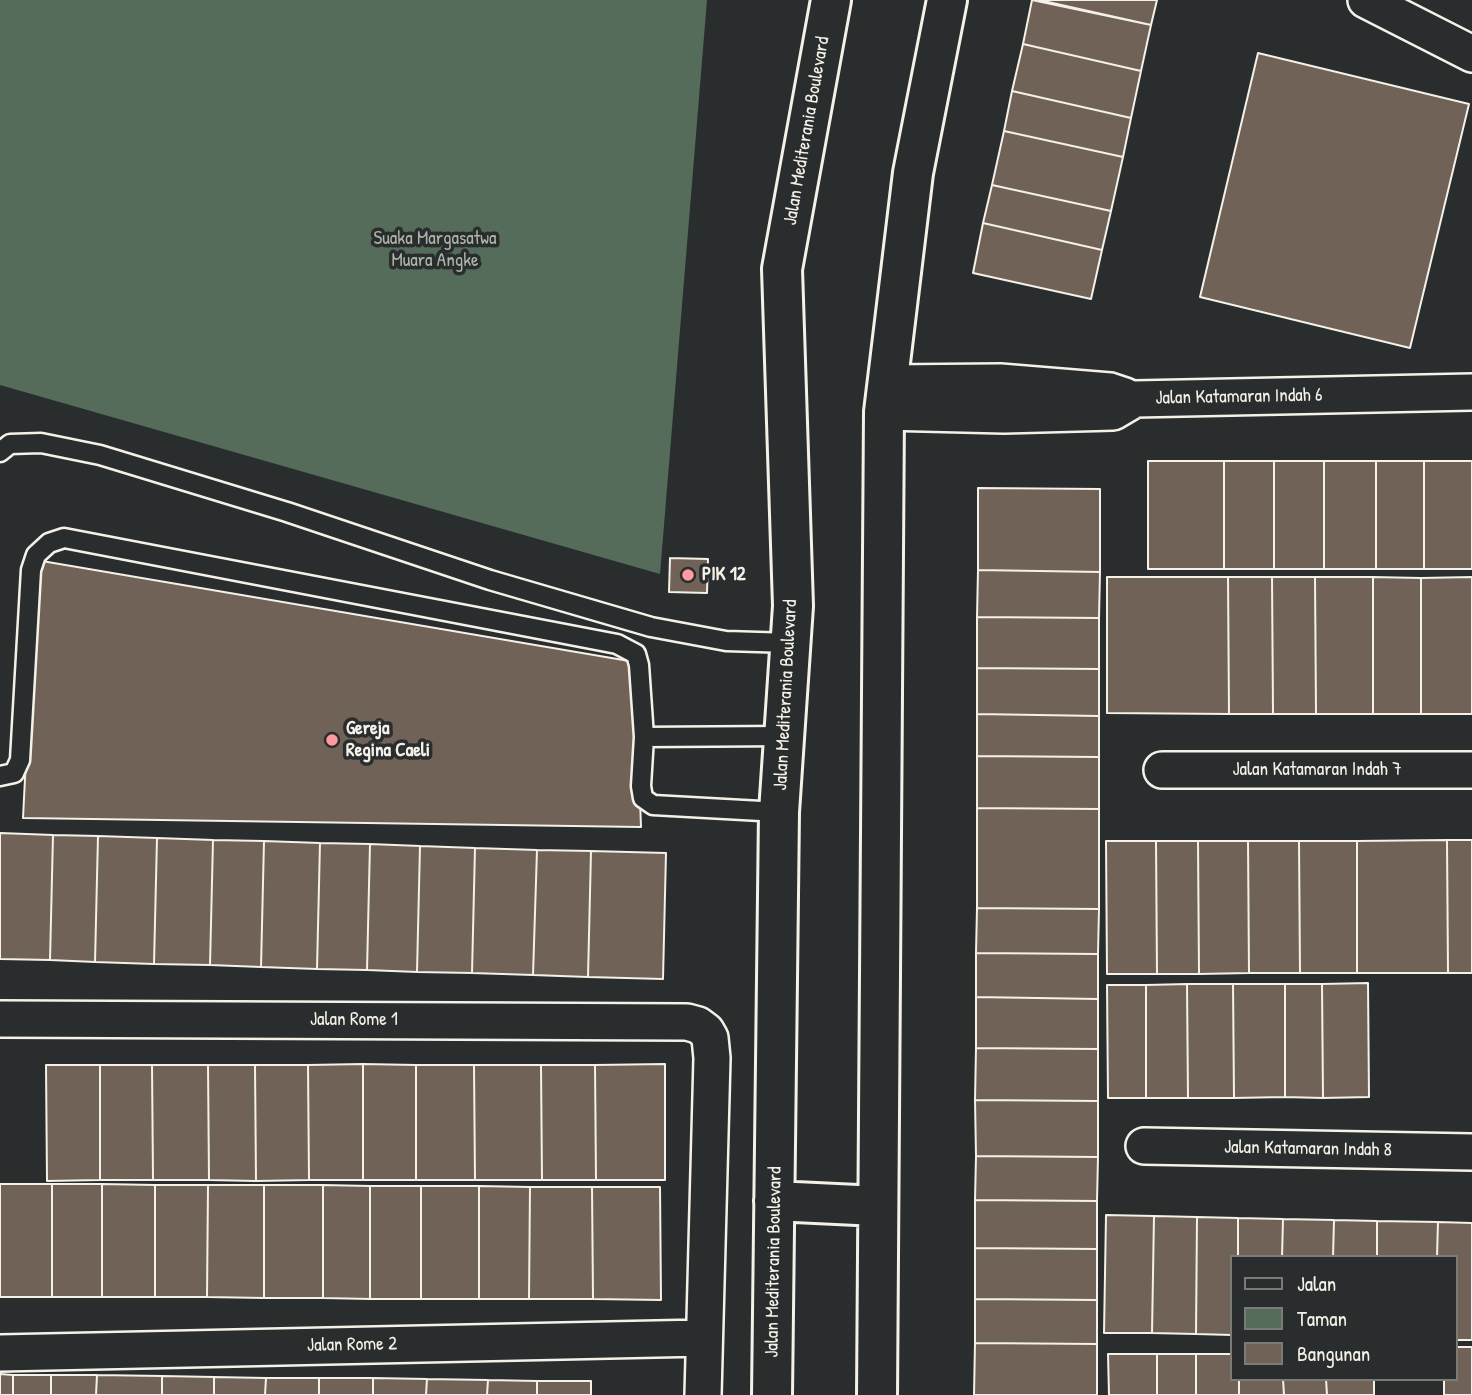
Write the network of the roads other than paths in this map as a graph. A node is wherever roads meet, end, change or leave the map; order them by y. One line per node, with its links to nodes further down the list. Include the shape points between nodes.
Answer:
1 (831, 0): 8 (street, Jalan Mediterania Boulevard, via 782,269 793,606)
2 (947, 0): 6 (street, via 913,173)
3 (1366, 0): 4 (street)
4 (1472, 54)
5 (1472, 392): 6 (street, Jalan Katamaran Indah 6, via 1135,399 1110,391 1000,382)
6 (886, 398): 19 (street)
7 (0, 452): 8 (lane, via 10,444 41,443 100,455 490,580 651,626 726,641)
8 (790, 643): 9 (street, Jalan Mediterania Boulevard)
9 (784, 736): 10 (lane); 14 (street, Jalan Mediterania Boulevard)
10 (644, 737): 13 (lane, via 636,654 617,644 64,538 49,543 36,555 20,760 14,773); 14 (lane, via 641,786 643,798 653,804)
11 (1162, 770): 12 (street, Jalan Katamaran Indah 7)
12 (1472, 770)
13 (0, 776)
14 (779, 812): 18 (street, Jalan Mediterania Boulevard)
15 (0, 1019): 20 (street, Jalan Rome 1, via 698,1025 710,1038 712,1058)
16 (1144, 1146): 17 (street, Jalan Katamaran Indah 8)
17 (1472, 1152)
18 (774, 1201): 19 (street); 23 (street, Jalan Mediterania Boulevard)
19 (878, 1206): 24 (street)
20 (703, 1338): 21 (street, Jalan Rome 2); 22 (street)
21 (0, 1353)
22 (703, 1395)
23 (772, 1395)
24 (877, 1395)

